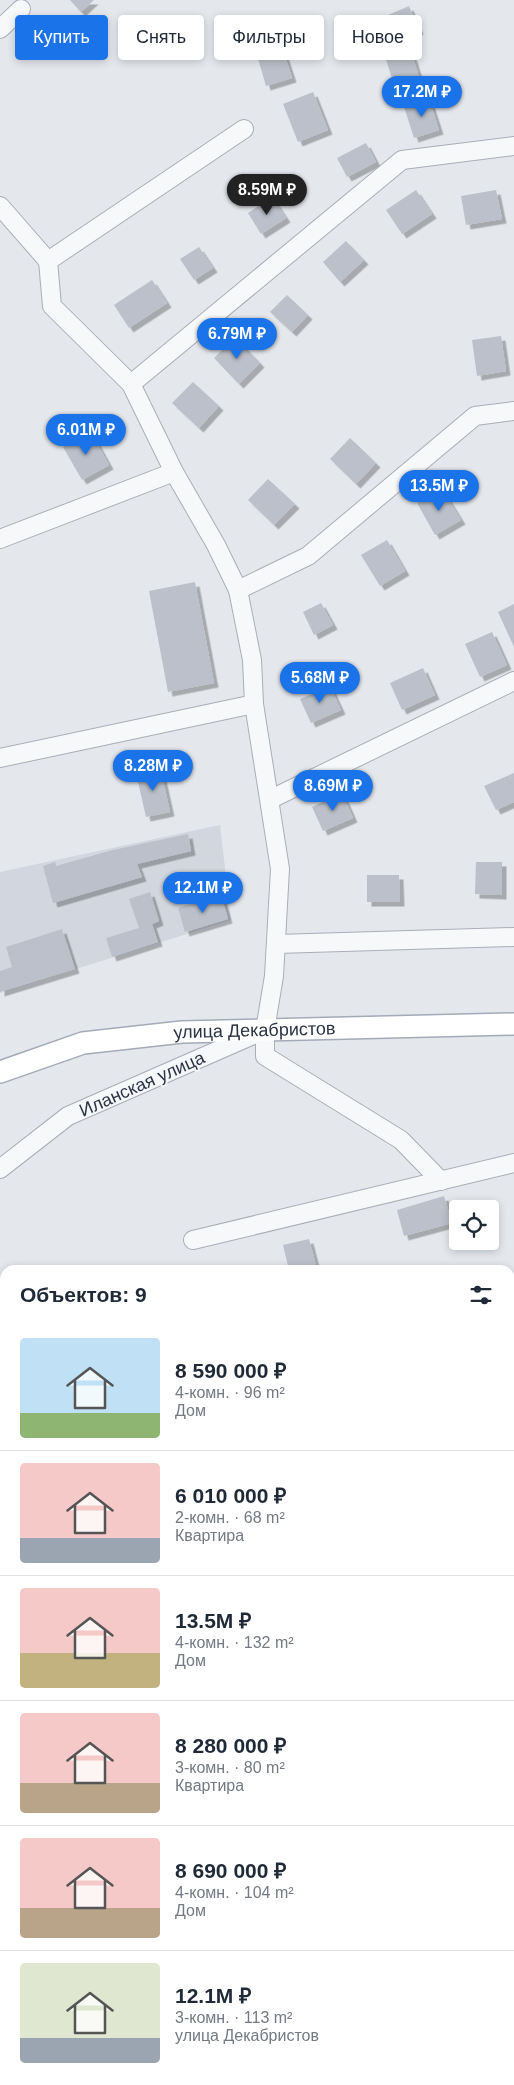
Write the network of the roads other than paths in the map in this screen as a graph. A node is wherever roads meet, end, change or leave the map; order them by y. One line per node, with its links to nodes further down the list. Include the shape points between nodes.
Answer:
1 (21, 9): 2 (street)
2 (0, 29)
3 (244, 129): 6 (street)
4 (514, 146): 7 (street, via 402,160)
5 (0, 206): 6 (street)
6 (48, 261): 7 (street, via 52,306)
7 (131, 384): 9 (street)
8 (514, 412): 11 (street, via 475,416 308,556)
9 (174, 472): 10 (street); 11 (street)
10 (0, 539)
11 (238, 590): 13 (street, via 252,660)
12 (514, 681): 15 (street)
13 (254, 704): 14 (street); 15 (street)
14 (0, 758)
15 (271, 799): 17 (street, via 280,869)
16 (514, 937): 17 (street)
17 (276, 944): 19 (street)
18 (514, 1024): 19 (main road, улица Декабристов)
19 (265, 1030): 20 (main road, улица Декабристов, via 182,1032 83,1043); 22 (street, Иланская улица, via 68,1116); 23 (street, via 265,1056 401,1140)
20 (0, 1072)
21 (514, 1163): 23 (street)
22 (0, 1169)
23 (441, 1181): 24 (street)
24 (193, 1240)

